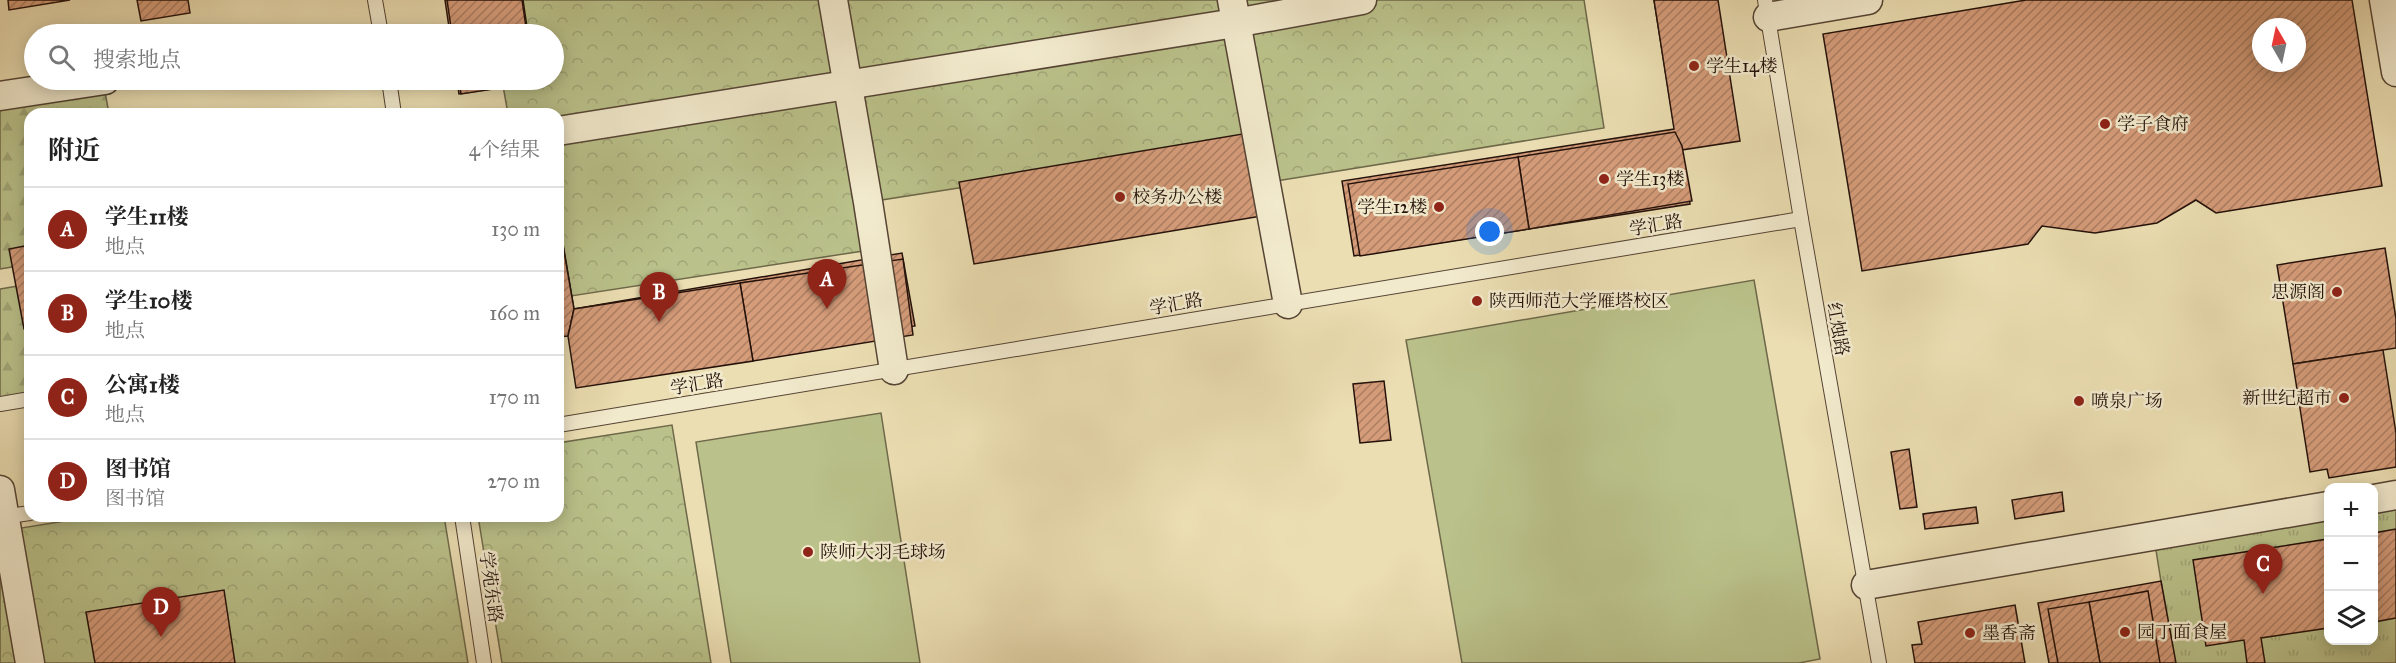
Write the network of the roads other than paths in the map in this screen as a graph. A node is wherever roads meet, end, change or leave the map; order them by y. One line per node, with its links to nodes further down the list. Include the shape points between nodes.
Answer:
1 (375, 0): 8 (lane)
2 (833, 0): 10 (street)
3 (1362, 0): 7 (street)
4 (1868, 0): 6 (street)
5 (2384, 0): 9 (street)
6 (1767, 9): 16 (lane, 红烛路)
7 (1234, 12): 10 (street); 17 (street)
8 (379, 24)
9 (2396, 72)
10 (847, 86): 15 (street); 18 (street)
11 (39, 90): 13 (street)
12 (390, 90): 14 (lane)
13 (0, 96)
14 (393, 108)
15 (564, 130)
16 (1801, 219): 17 (lane, 学汇路); 27 (lane, 红烛路)
17 (1288, 303): 18 (lane, 学汇路)
18 (894, 370): 21 (lane, 学汇路)
19 (24, 400): 20 (lane)
20 (0, 404)
21 (564, 424)
22 (2396, 495): 23 (street)
23 (2378, 498)
24 (2324, 507): 27 (street)
25 (9, 509): 28 (street)
26 (463, 522): 29 (lane, 学苑东路)
27 (1866, 585): 30 (lane, 红烛路)
28 (30, 663)
29 (484, 663)
30 (1879, 663)

